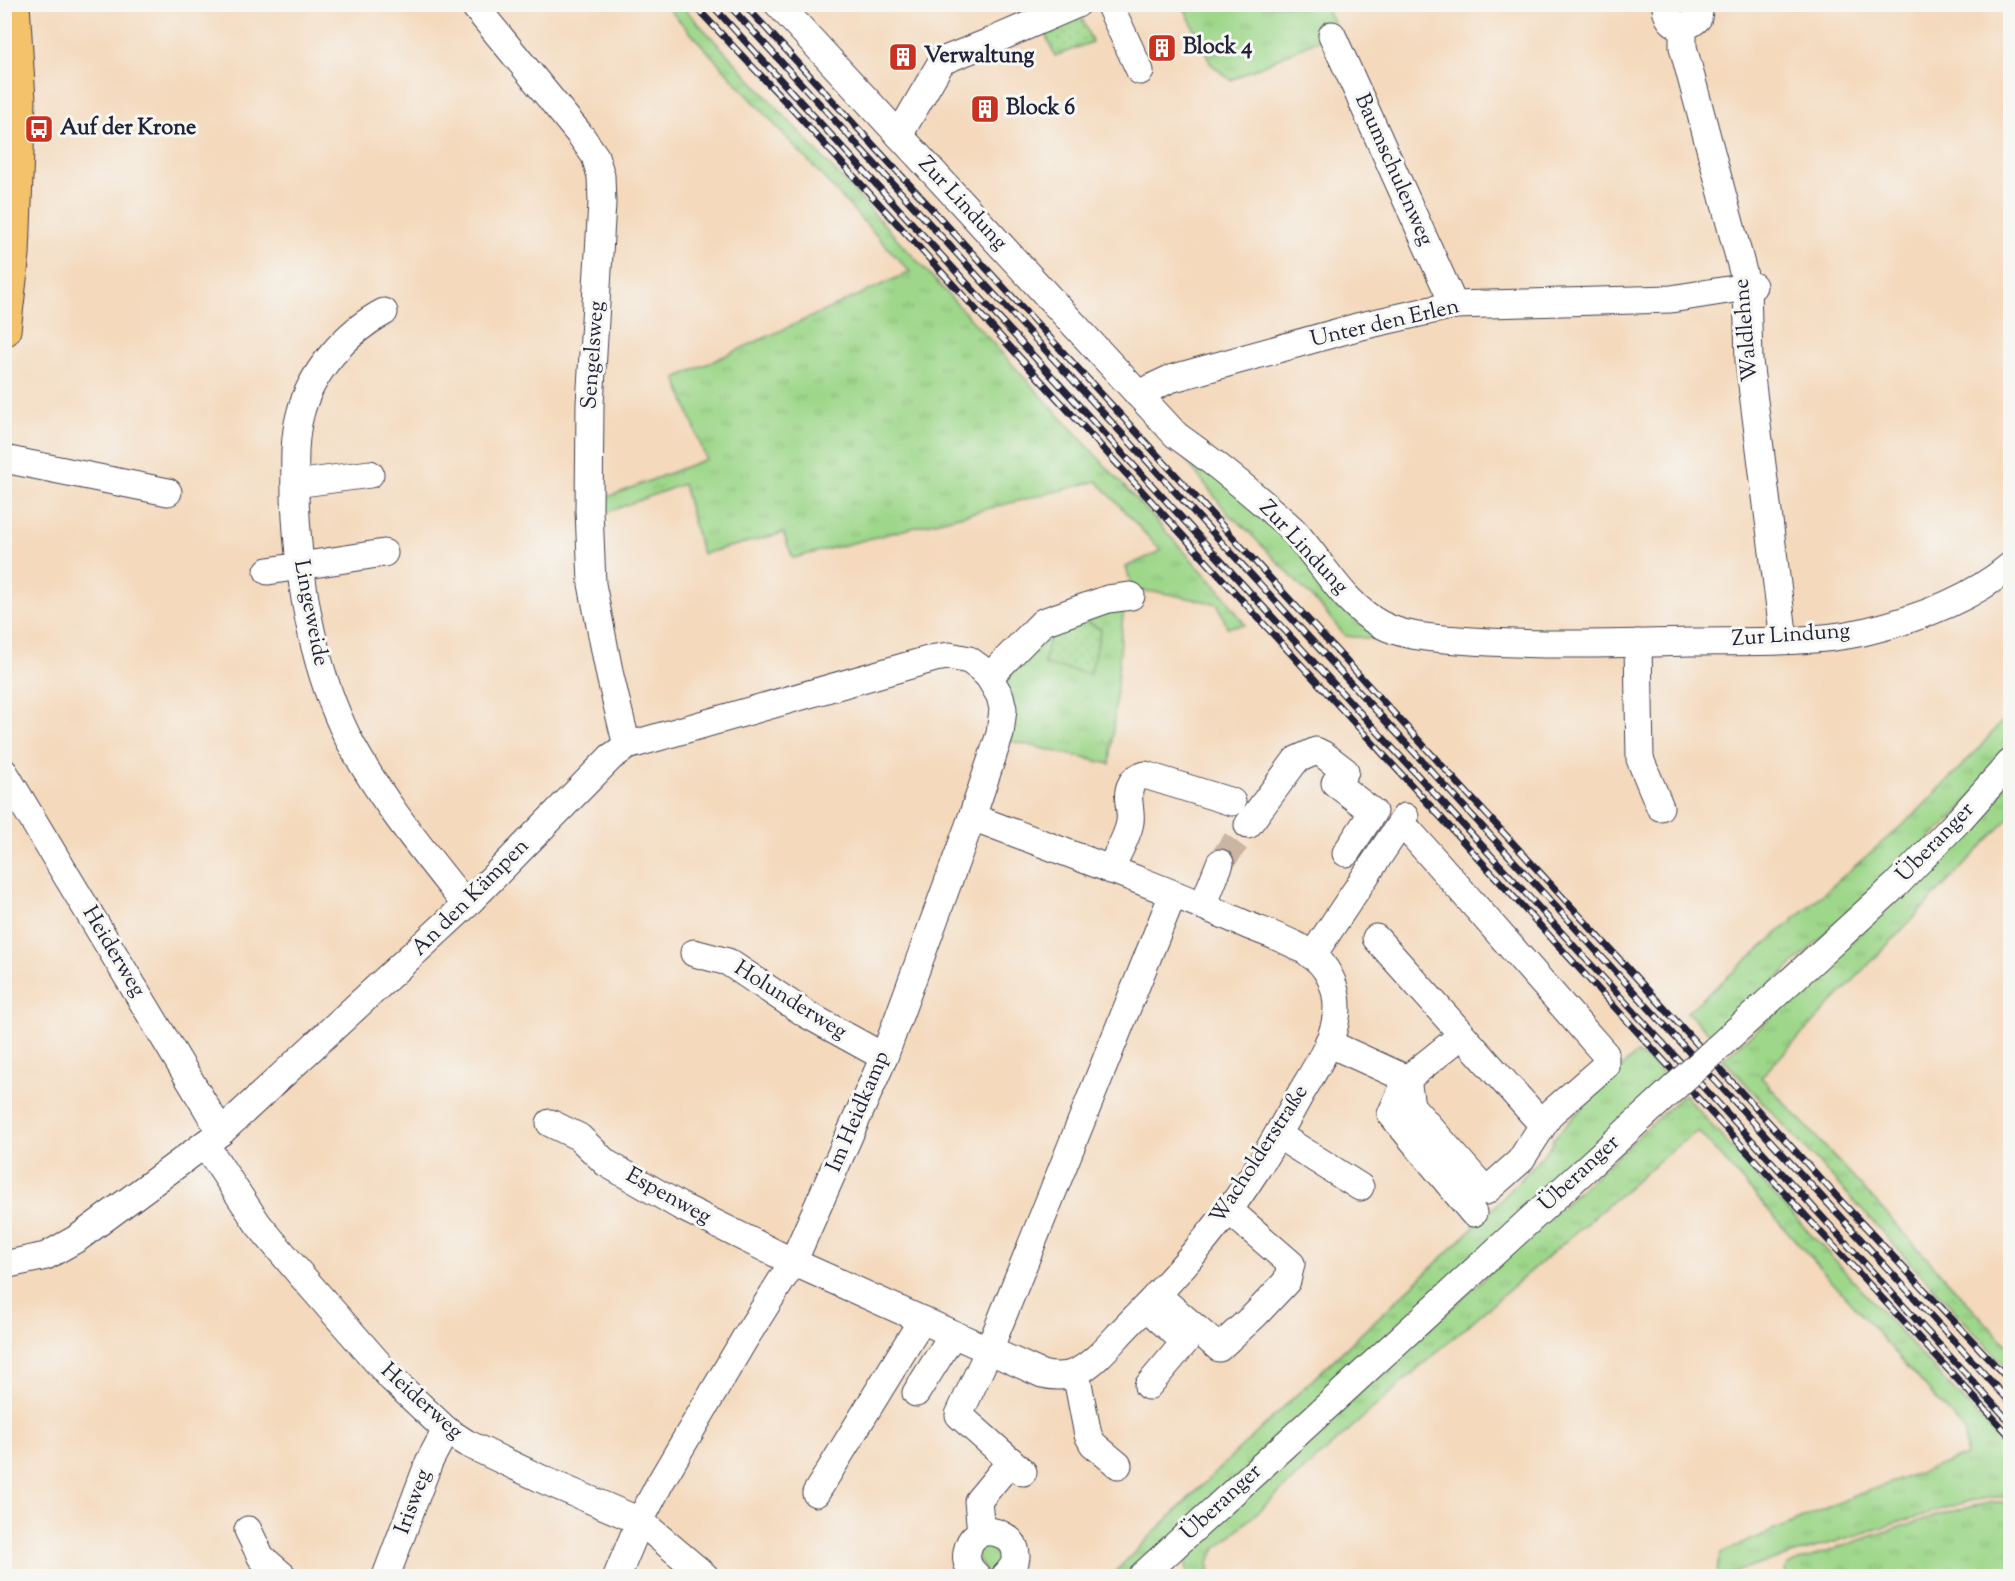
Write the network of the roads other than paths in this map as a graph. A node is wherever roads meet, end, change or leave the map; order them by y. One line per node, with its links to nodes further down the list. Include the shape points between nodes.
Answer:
1 (13, 4): 12 (main road, via 19,100)
2 (473, 4): 30 (street, Sengelsweg, via 581,136 595,156 601,176 590,404 592,584)
3 (778, 4): 11 (street, Zur Lindung)
4 (1077, 4): 11 (street, via 942,61)
5 (1109, 4): 10 (street)
6 (1666, 4): 8 (street, via 1668,18)
7 (1700, 4): 8 (street, via 1698,18)
8 (1683, 26): 13 (street, Waldlehne, via 1683,47)
9 (1332, 35): 14 (street, Baumschulenweg)
10 (1140, 70)
11 (899, 135): 17 (street, Zur Lindung)
12 (10, 189): 16 (main road, via 13,254)
13 (1750, 287): 14 (street, Unter den Erlen, via 1671,299); 27 (street, Waldlehne, via 1749,361)
14 (1454, 305): 17 (street, Unter den Erlen, via 1357,327 1181,376)
15 (384, 312): 20 (street, Lingeweide, via 341,344 309,391 300,415)
16 (4, 330)
17 (1138, 394): 28 (street, Zur Lindung, via 1176,435 1228,473 1292,529 1356,605 1382,625 1427,637 1499,643)
18 (4, 459): 21 (street)
19 (369, 474): 20 (street)
20 (295, 484): 23 (street, Lingeweide)
21 (168, 492)
22 (384, 553): 23 (street)
23 (300, 566): 25 (street); 41 (street, Lingeweide, via 323,677 348,738 379,790)
24 (2010, 566): 27 (street, Zur Lindung, via 1981,588 1914,617 1853,633)
25 (268, 571)
26 (1131, 596): 29 (street, via 1108,599 1043,622)
27 (1784, 640): 28 (street, Zur Lindung)
28 (1638, 643): 34 (street, via 1640,759)
29 (989, 678): 30 (street, An den Kämpen, via 961,657 935,658); 35 (street, Im Heidkamp, via 1003,710 1000,734)
30 (627, 746): 41 (street, An den Kämpen, via 611,757)
31 (2010, 763): 72 (street, Überanger, bridge, via 1896,885)
32 (4, 772): 53 (street, Heiderweg)
33 (1232, 802): 39 (street, via 1145,775 1137,777 1128,791 1130,825)
34 (1660, 807)
35 (972, 817): 39 (street, Wacholderstraße); 48 (street, Im Heidkamp)
36 (1248, 825): 37 (street, via 1296,759 1316,751 1345,771 1335,783 1373,812)
37 (1346, 853)
38 (1220, 863): 42 (street)
39 (1110, 870): 40 (street, Wacholderstraße)
40 (1173, 894): 42 (street, Wacholderstraße); 62 (street)
41 (466, 905): 53 (street, An den Kämpen)
42 (1203, 906): 45 (street, Wacholderstraße)
43 (1376, 938): 46 (street)
44 (694, 953): 48 (street, Holunderweg, via 728,962 806,1014)
45 (1312, 956): 47 (street, Wacholderstraße, via 1331,978 1336,995 1336,1019); 51 (street, via 1402,821 1605,1054 1605,1066)
46 (1462, 1035): 49 (street); 51 (street)
47 (1328, 1043): 49 (street); 52 (street, Wacholderstraße)
48 (884, 1056): 57 (street, Im Heidkamp)
49 (1407, 1079): 51 (street, via 1411,1106 1486,1191 1520,1161); 56 (street, via 1391,1114)
50 (550, 1123): 57 (street, Espenweg, via 579,1137 606,1163)
51 (1542, 1124)
52 (1278, 1134): 54 (street); 55 (street, Wacholderstraße)
53 (213, 1138): 58 (street, An den Kämpen, via 78,1238 46,1256); 66 (street, Heiderweg, via 258,1224 392,1379)
54 (1360, 1187)
55 (1229, 1210): 59 (street, Wacholderstraße); 59 (street, via 1291,1264 1287,1281 1219,1348)
56 (1473, 1213)
57 (793, 1262): 60 (street); 69 (street, Im Heidkamp)
58 (4, 1265)
59 (1151, 1301): 63 (street, Wacholderstraße, via 1096,1358); 64 (street, via 1185,1342)
60 (921, 1320): 61 (street); 68 (street)
61 (953, 1334): 62 (street); 65 (street)
62 (989, 1350): 63 (street, via 1042,1374); 71 (street, via 959,1415 1017,1467 978,1501)
63 (1076, 1373): 67 (street, via 1088,1435)
64 (1148, 1386)
65 (916, 1393)
66 (446, 1430): 69 (street, Heiderweg, via 546,1481); 75 (street, Irisweg, via 429,1462)
67 (1118, 1465)
68 (816, 1493)
69 (640, 1521): 76 (street, Im Heidkamp); 77 (street, Heiderweg)
70 (248, 1530): 74 (street, via 261,1557)
71 (981, 1533): 73 (street, via 997,1532 1011,1540 1016,1556); 78 (street, via 966,1555)
72 (1158, 1571)
73 (1011, 1575)
74 (283, 1576)
75 (386, 1576)
76 (617, 1576)
77 (705, 1576)
78 (977, 1576)

